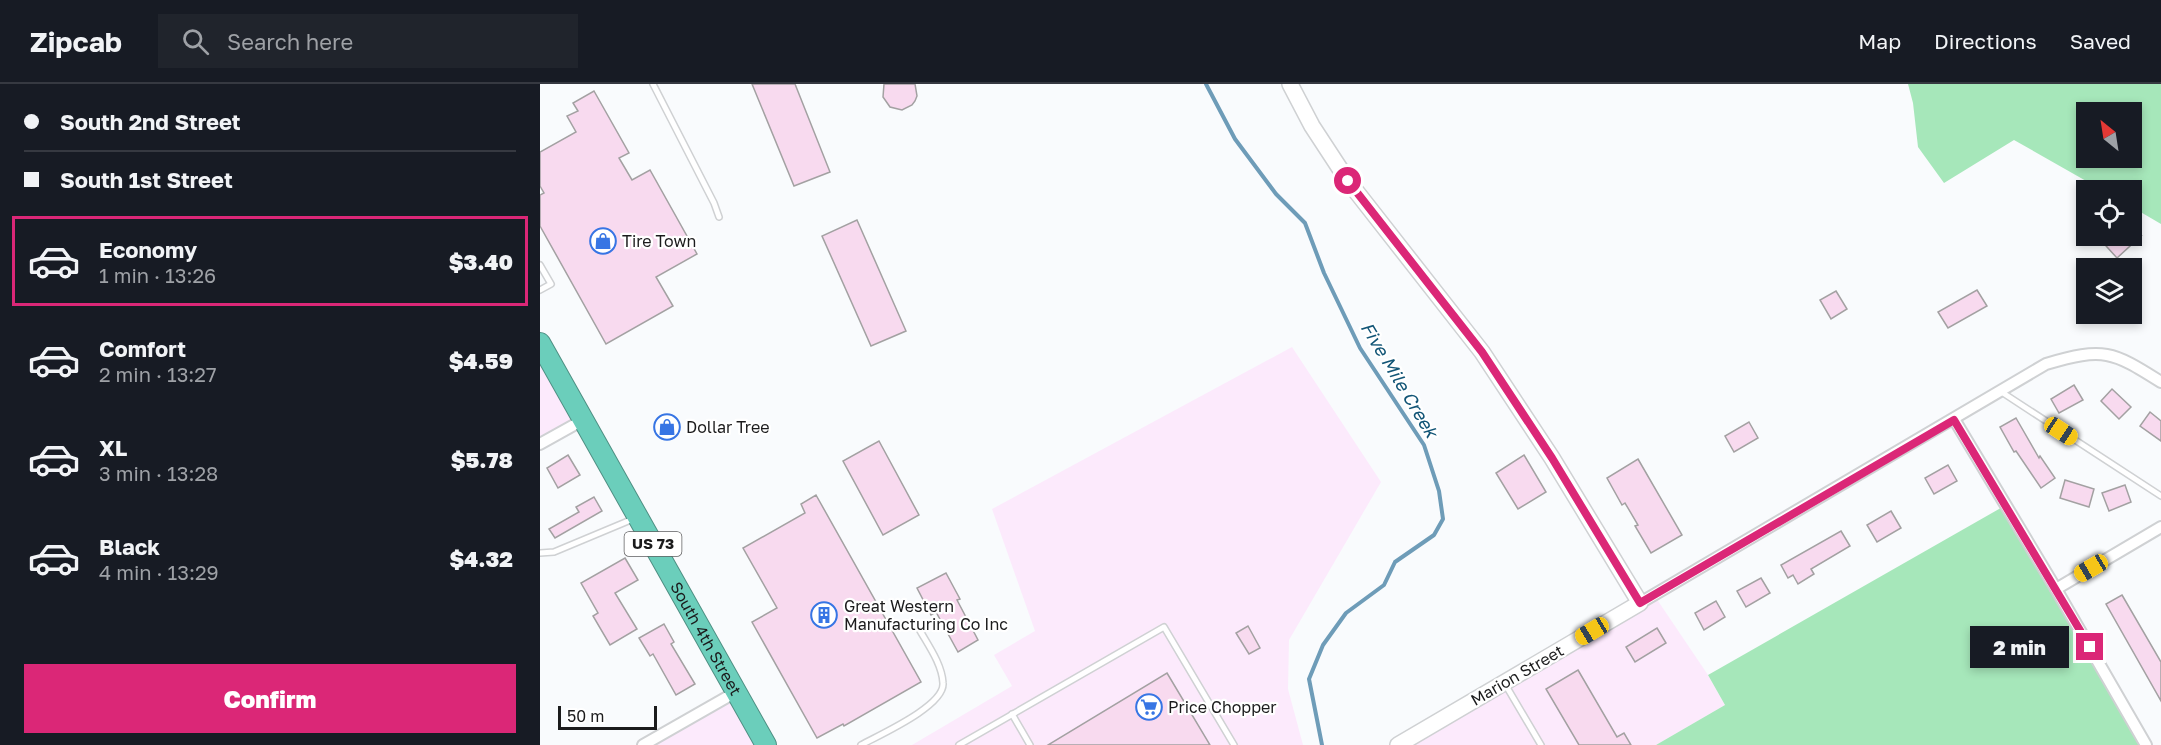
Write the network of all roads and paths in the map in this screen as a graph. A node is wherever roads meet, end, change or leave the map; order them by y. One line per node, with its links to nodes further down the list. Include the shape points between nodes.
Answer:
1 (653, 84): 3 (lane)
2 (1290, 84): 17 (street, via 1348,181 1482,352)
3 (718, 217)
4 (540, 265): 5 (lane, via 551,284)
5 (540, 290)
6 (540, 343): 9 (highway, South 4th Street / US 73)
7 (2161, 382): 8 (street, Marion Street, via 2121,358 2099,353 2046,364)
8 (2000, 392): 10 (street, Marion Street); 12 (lane)
9 (583, 420): 11 (street); 13 (highway, South 4th Street / US 73)
10 (1954, 420): 16 (street); 17 (street, Marion Street)
11 (540, 444)
12 (2161, 496)
13 (638, 517): 15 (lane, via 554,552); 20 (highway, South 4th Street / US 73)
14 (2161, 527): 16 (street)
15 (540, 553)
16 (2056, 589): 32 (street)
17 (1640, 603): 19 (street, Marion Street)
18 (919, 629): 22 (lane, via 941,672 944,687 926,708)
19 (1504, 682): 30 (street, Marion Street); 31 (lane)
20 (736, 692): 23 (street); 24 (highway, South 4th Street / US 73)
21 (1012, 714): 27 (lane); 28 (lane); 29 (lane, via 1164,627)
22 (873, 739): 25 (lane); 26 (lane)
23 (645, 744)
24 (766, 745)
25 (861, 745)
26 (876, 745)
27 (959, 745)
28 (1030, 745)
29 (1234, 745)
30 (1398, 745)
31 (1541, 745)
32 (2146, 745)

